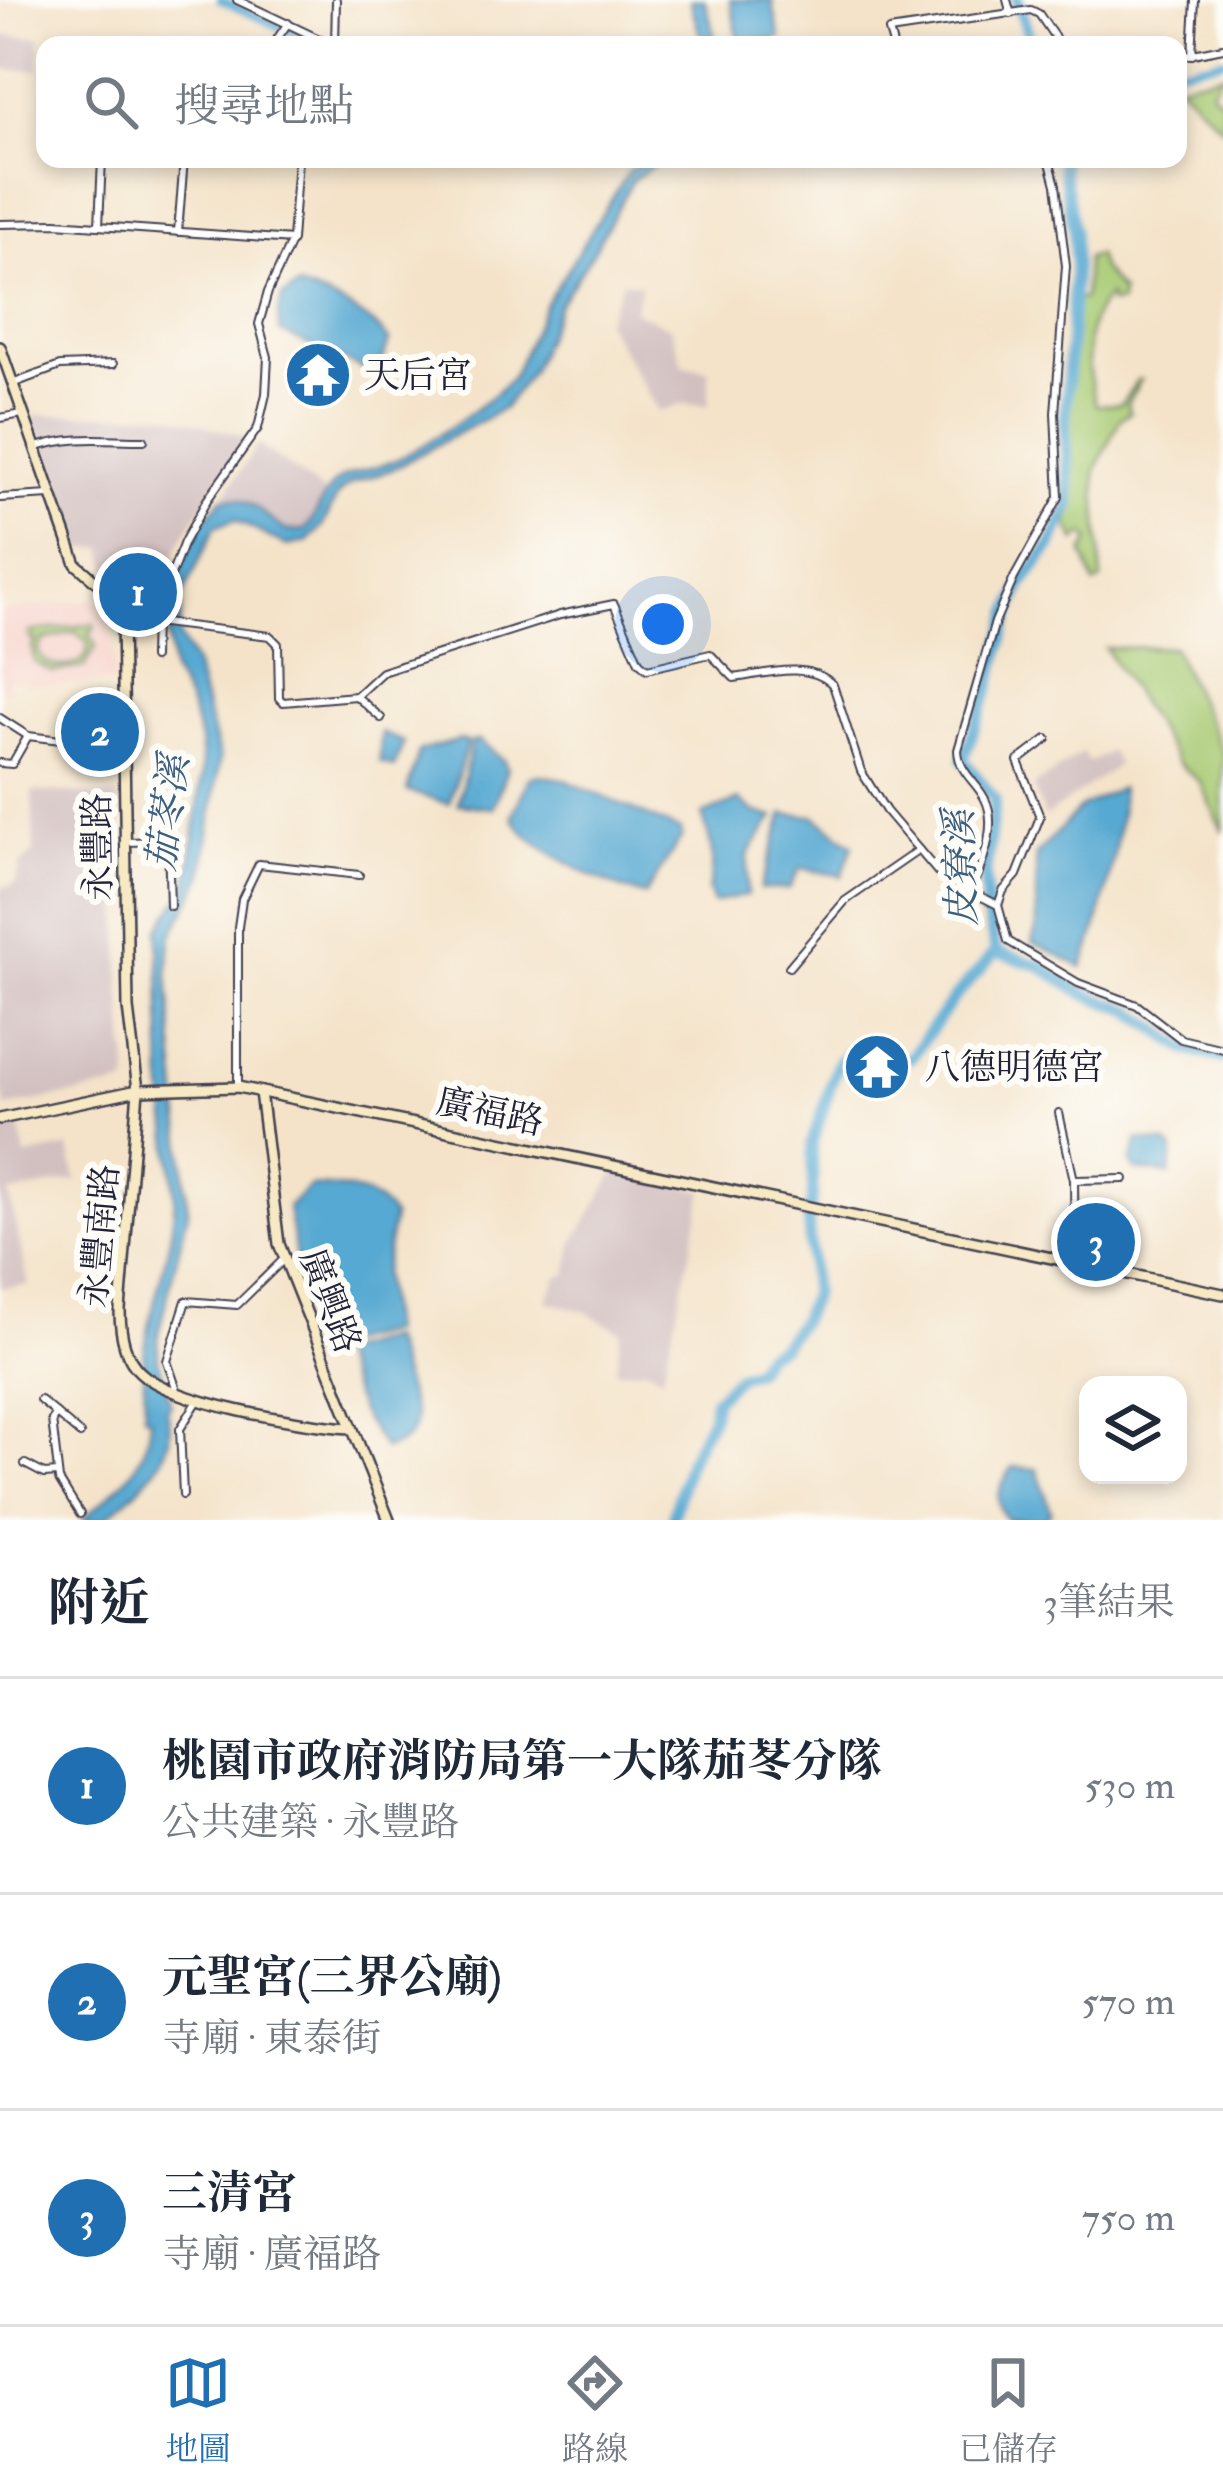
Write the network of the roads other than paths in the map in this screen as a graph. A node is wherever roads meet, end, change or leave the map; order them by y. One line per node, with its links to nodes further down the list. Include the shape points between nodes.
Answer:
1 (237, 0): 6 (street)
2 (336, 0): 9 (street)
3 (1007, 0): 5 (street)
4 (1195, 0): 13 (street)
5 (1013, 14): 10 (street); 11 (street, via 1039,14)
6 (286, 25): 7 (street); 8 (street)
7 (280, 36)
8 (312, 36)
9 (334, 36)
10 (890, 36)
11 (1054, 36)
12 (1223, 48): 13 (street)
13 (1192, 55): 14 (street)
14 (1187, 56)
15 (102, 168): 20 (street)
16 (183, 168): 21 (street)
17 (297, 168): 22 (street)
18 (1052, 168): 45 (street, via 1066,266 1055,413 1059,497 995,622 958,750 991,820)
19 (0, 224): 20 (street)
20 (99, 226): 21 (street)
21 (178, 232): 22 (street)
22 (292, 240): 33 (street, via 260,324 268,357 258,428 200,514)
23 (0, 347): 25 (street)
24 (113, 364): 25 (street, via 60,365)
25 (12, 384): 26 (street)
26 (22, 414): 27 (street); 29 (street)
27 (0, 418)
28 (144, 440): 29 (street, via 71,436)
29 (33, 448): 30 (street)
30 (50, 495): 31 (street); 32 (street, via 76,564 114,597)
31 (0, 497)
32 (122, 618): 33 (street); 41 (street, 永豐路)
33 (154, 619): 34 (street); 35 (street, via 275,639 283,702)
34 (153, 658)
35 (356, 696): 37 (street); 43 (street, via 382,672 614,604 647,669 710,654 734,678 792,671 828,678 861,771)
36 (0, 718): 38 (street)
37 (382, 718)
38 (28, 736): 40 (street, via 12,764); 41 (street, via 69,740)
39 (1047, 739): 46 (street, via 1018,761 1040,817)
40 (0, 763)
41 (123, 764): 42 (street, 永豐路)
42 (125, 842): 47 (street, via 168,841); 51 (street, 永豐路)
43 (919, 850): 45 (street, via 942,877); 48 (street, via 844,901)
44 (359, 875): 50 (street, via 259,864 238,926)
45 (972, 892): 46 (street)
46 (997, 903): 49 (street, via 1017,947 1096,992 1137,1005 1181,1039)
47 (170, 906)
48 (789, 967)
49 (1223, 1049)
50 (238, 1087): 51 (street, 廣福路); 52 (street, 廣福路)
51 (137, 1090): 54 (street); 60 (street, 永豐南路, via 120,1319 133,1364)
52 (260, 1092): 57 (street, 廣興路); 58 (street, 廣福路)
53 (1059, 1113): 56 (street)
54 (0, 1119)
55 (1124, 1179): 56 (street)
56 (1073, 1180): 58 (street)
57 (285, 1258): 60 (street, via 237,1305 185,1301 166,1361); 64 (street, 廣興路)
58 (1075, 1263): 59 (street)
59 (1223, 1294)
60 (178, 1393): 61 (street)
61 (199, 1399): 64 (street, via 307,1426); 68 (street, via 180,1429)
62 (40, 1400): 63 (street)
63 (56, 1414): 65 (street); 67 (street)
64 (350, 1428): 70 (street, 廣興路)
65 (80, 1434)
66 (26, 1464): 67 (street)
67 (58, 1473): 69 (street)
68 (183, 1495)
69 (80, 1514)
70 (389, 1520)

